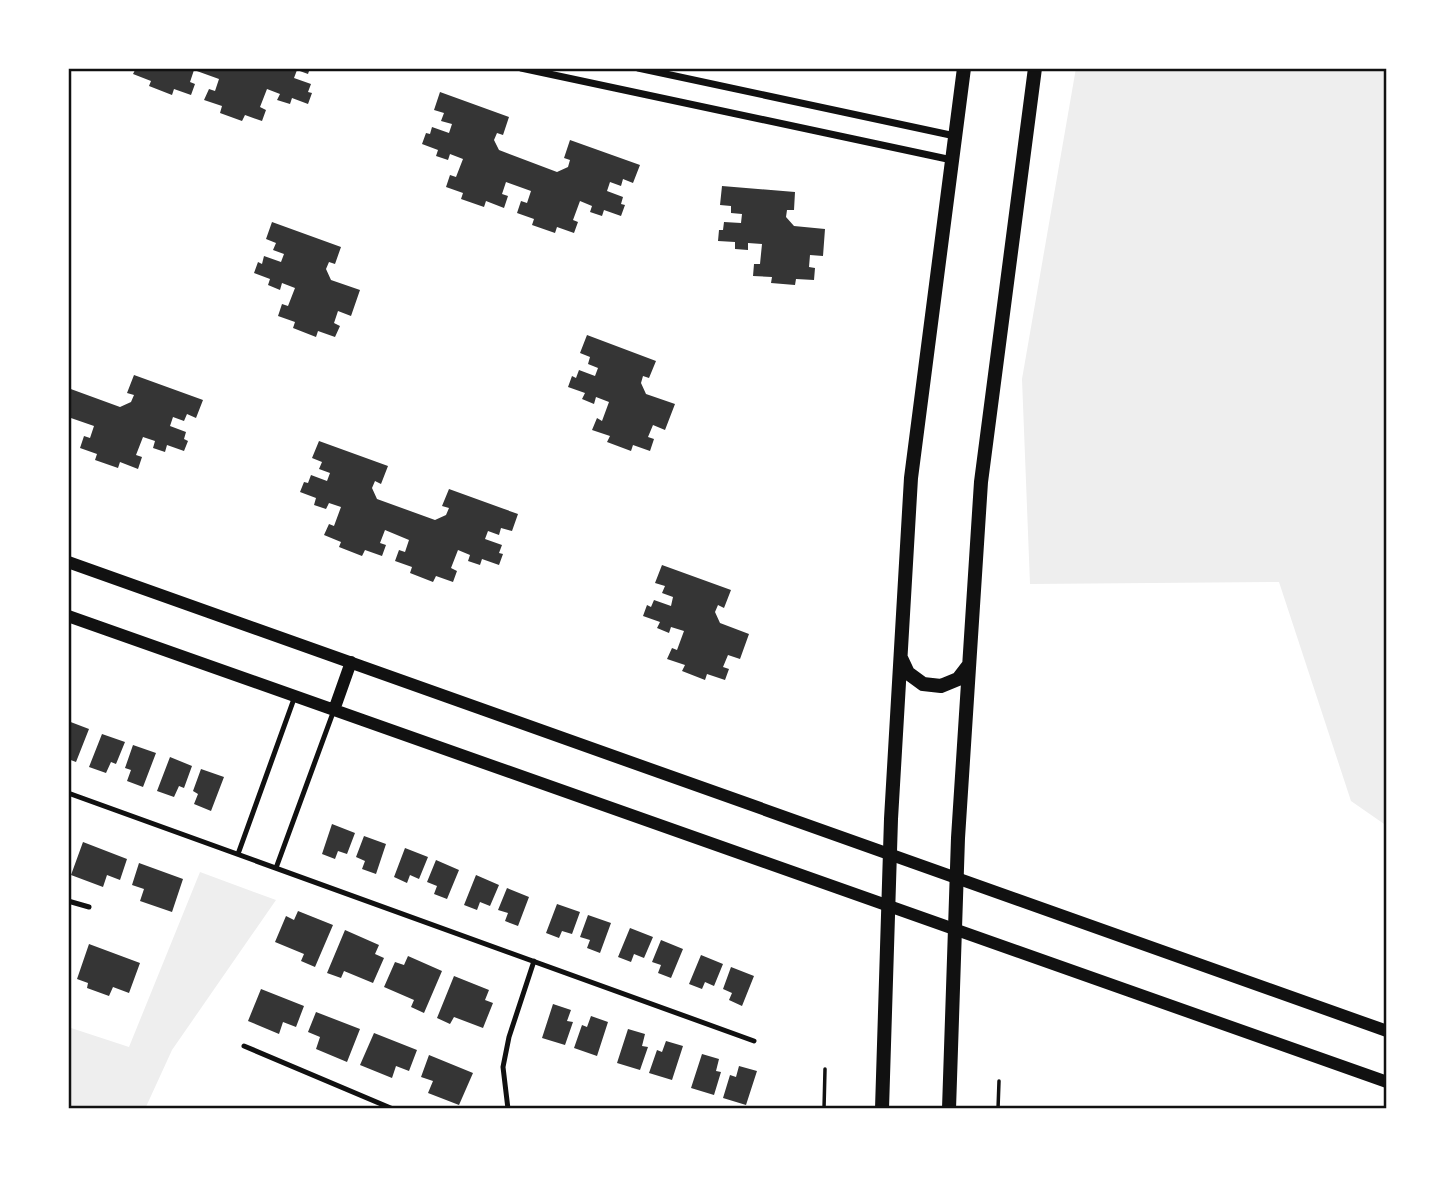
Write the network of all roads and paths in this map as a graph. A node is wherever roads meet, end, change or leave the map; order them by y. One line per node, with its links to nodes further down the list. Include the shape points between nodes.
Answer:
1 (521, 68): 6 (street)
2 (638, 68): 5 (street)
3 (964, 68): 5 (main road)
4 (1035, 68): 11 (main road, via 981,482)
5 (955, 136): 6 (main road)
6 (952, 160): 9 (main road, via 911,478)
7 (68, 562): 10 (street)
8 (68, 616): 12 (street)
9 (901, 657): 11 (main road, via 908,673 923,684 941,686 958,679); 16 (main road)
10 (351, 662): 13 (street); 16 (street)
11 (969, 665): 18 (main road)
12 (295, 696): 13 (street); 15 (lane)
13 (334, 710): 17 (lane); 20 (street)
14 (68, 793): 15 (lane)
15 (238, 854): 17 (lane)
16 (890, 854): 18 (street); 20 (main road)
17 (276, 868): 23 (lane)
18 (956, 878): 22 (main road); 24 (street)
19 (68, 901): 21 (lane)
20 (888, 905): 22 (street); 33 (main road)
21 (89, 907)
22 (955, 929): 29 (street); 34 (main road)
23 (534, 961): 25 (lane); 31 (lane, via 503,1068)
24 (1387, 1031)
25 (754, 1041)
26 (244, 1046): 30 (lane)
27 (825, 1069): 32 (path)
28 (999, 1081): 35 (path)
29 (1387, 1082)
30 (393, 1109)
31 (508, 1109)
32 (824, 1109)
33 (881, 1109)
34 (949, 1109)
35 (998, 1109)

